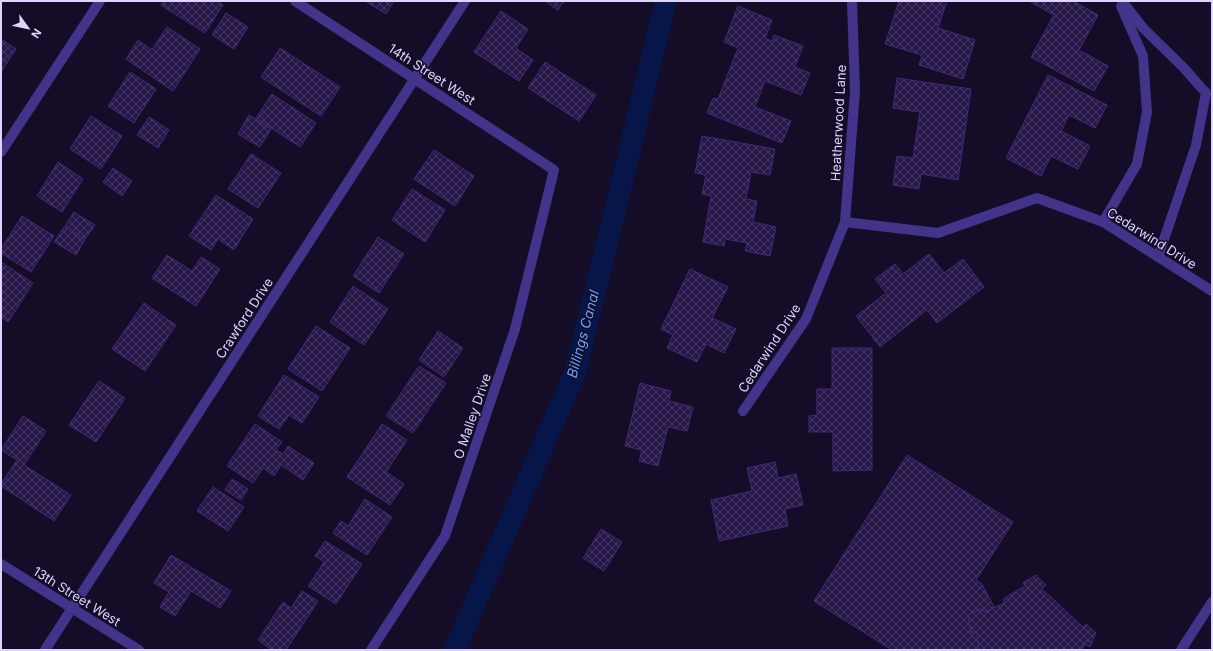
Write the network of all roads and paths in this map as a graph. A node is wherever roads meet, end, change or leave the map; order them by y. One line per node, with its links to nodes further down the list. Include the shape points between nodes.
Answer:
1 (100, 1): 7 (street)
2 (295, 1): 6 (street, 14th Street West)
3 (465, 1): 6 (street, Crawford Drive)
4 (852, 1): 9 (street, Heatherwood Lane, via 855,91)
5 (1120, 1): 10 (street, via 1143,56 1147,112 1137,164); 11 (street, via 1206,93 1196,145)
6 (415, 78): 8 (street, 14th Street West); 16 (street, Crawford Drive)
7 (1, 152)
8 (554, 170): 19 (street, O Malley Drive, via 515,329 446,536)
9 (845, 222): 10 (street, Cedarwind Drive, via 938,233 1036,198); 13 (street, Cedarwind Drive, via 806,319)
10 (1104, 222): 11 (street, Cedarwind Drive)
11 (1158, 257): 12 (street, Cedarwind Drive)
12 (1212, 291)
13 (743, 411)
14 (1, 564): 16 (street, 13th Street West)
15 (1212, 602): 20 (street)
16 (72, 608): 17 (street, Crawford Drive); 18 (street, 13th Street West)
17 (44, 650)
18 (138, 650)
19 (371, 650)
20 (1181, 650)

